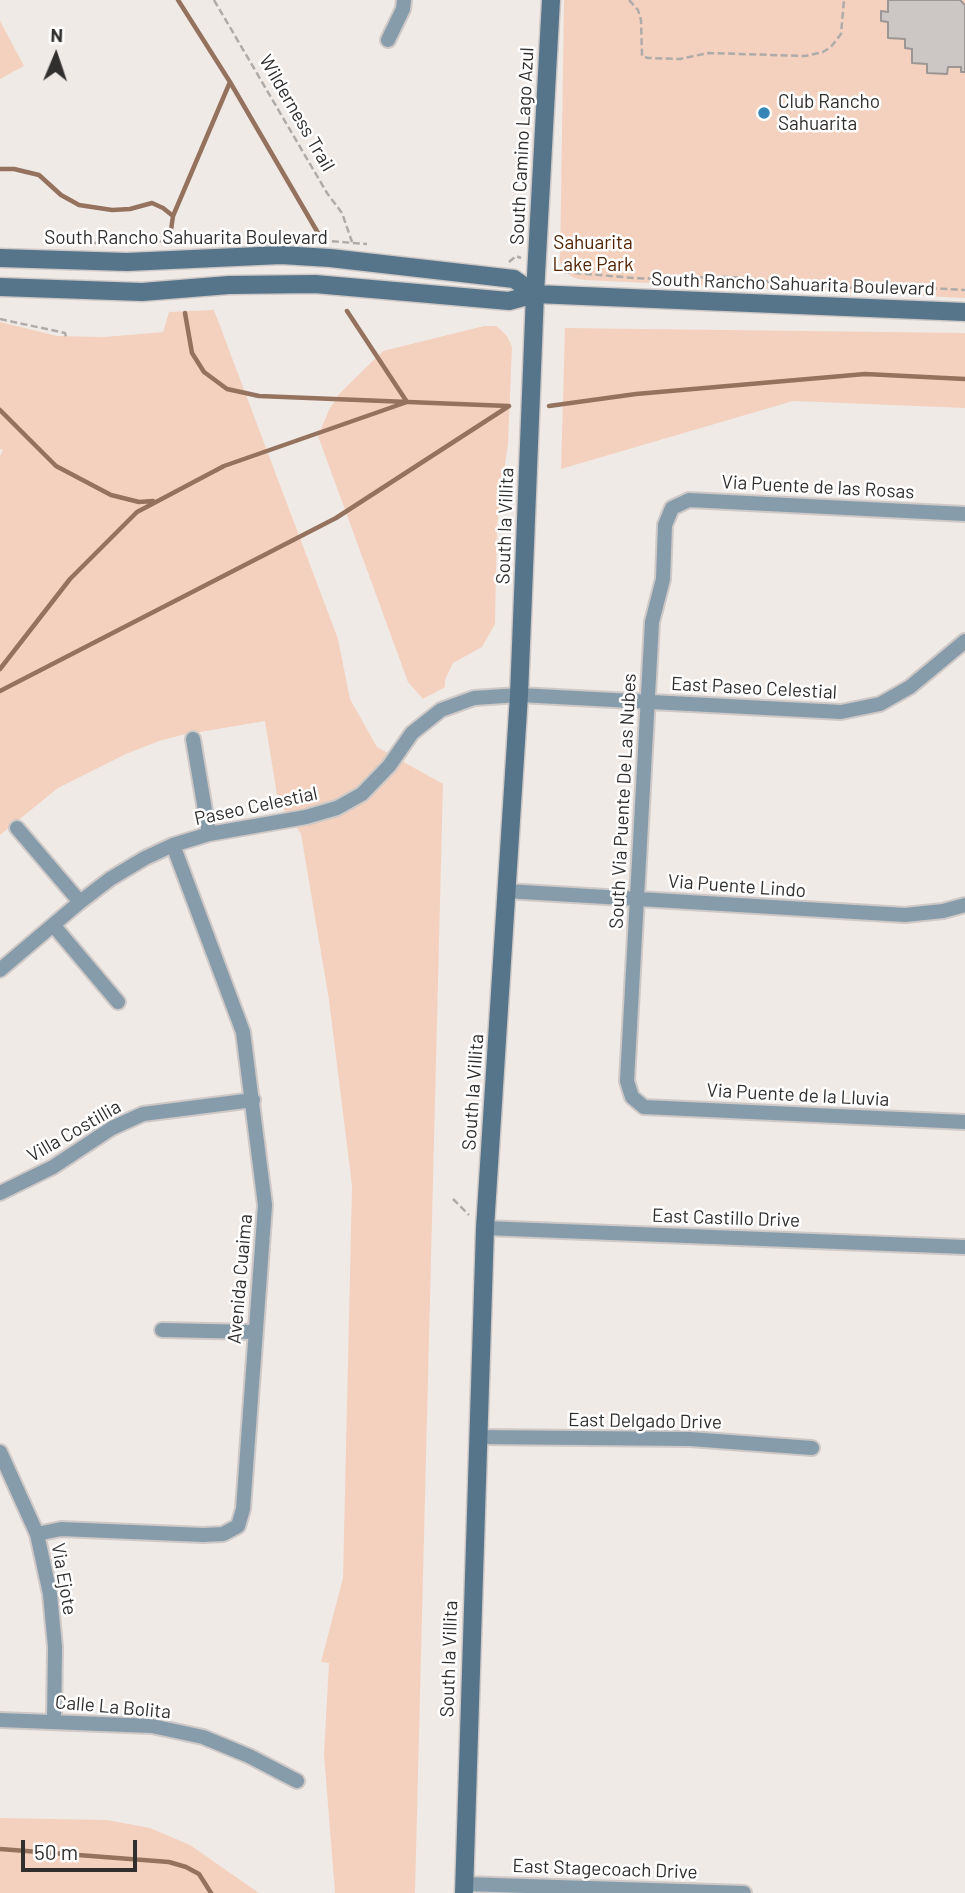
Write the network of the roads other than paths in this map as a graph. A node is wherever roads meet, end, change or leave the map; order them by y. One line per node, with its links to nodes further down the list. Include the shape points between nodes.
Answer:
1 (404, 0): 3 (street)
2 (551, 0): 6 (street, South Camino Lago Azul)
3 (388, 40)
4 (0, 258): 6 (street, South Rancho Sahuarita Boulevard, via 127,262 330,258 514,279)
5 (0, 287): 6 (street, South Rancho Sahuarita Boulevard, via 142,292 315,284 509,301)
6 (535, 294): 7 (street, South Rancho Sahuarita Boulevard); 11 (street, South la Villita)
7 (965, 312)
8 (671, 508): 9 (street, Via Puente de las Rosas, via 689,500); 12 (street, South Via Puente De Las Nubes, via 665,525 663,579 652,622)
9 (965, 514)
10 (965, 641): 12 (street, East Paseo Celestial, via 910,687 880,704 841,712)
11 (519, 695): 12 (street, East Paseo Celestial); 15 (street, Paseo Celestial, via 474,698 441,710 412,733 362,794 337,808); 17 (street, South la Villita)
12 (648, 702): 18 (street, South Via Puente De Las Nubes)
13 (193, 739): 15 (street)
14 (16, 828): 19 (street)
15 (209, 834): 16 (street, Paseo Celestial)
16 (173, 845): 19 (street, Paseo Celestial, via 133,865); 25 (street, Avenida Cuaima, via 243,1032)
17 (506, 891): 18 (street, Via Puente Lindo); 28 (street, South la Villita)
18 (637, 899): 20 (street, Via Puente Lindo, via 905,915); 24 (street, South Via Puente De Las Nubes, via 627,1081)
19 (80, 902): 21 (street, Paseo Celestial)
20 (965, 905)
21 (54, 926): 22 (street, Paseo Celestial); 23 (street)
22 (0, 970)
23 (118, 1002)
24 (632, 1097): 26 (street, Via Puente de la Lluvia, via 644,1107)
25 (253, 1100): 27 (street, Villa Costillia, via 143,1114); 31 (street, Avenida Cuaima, via 265,1205)
26 (965, 1122)
27 (0, 1193)
28 (486, 1222): 29 (street, East Castillo Drive); 32 (street, South la Villita)
29 (965, 1247)
30 (162, 1330): 31 (street)
31 (254, 1332): 35 (street, Avenida Cuaima, via 243,1508 238,1526 223,1534 203,1535 61,1530)
32 (477, 1437): 33 (street, East Delgado Drive, via 691,1439); 39 (street, South la Villita)
33 (812, 1448)
34 (0, 1451): 35 (street, Via Ejote)
35 (37, 1534): 37 (street, Via Ejote, via 55,1647)
36 (0, 1720): 37 (street, Calle La Bolita)
37 (54, 1721): 38 (street, Calle La Bolita, via 152,1726 203,1737)
38 (297, 1781)
39 (464, 1889): 40 (street, East Stagecoach Drive)
40 (744, 1893)

